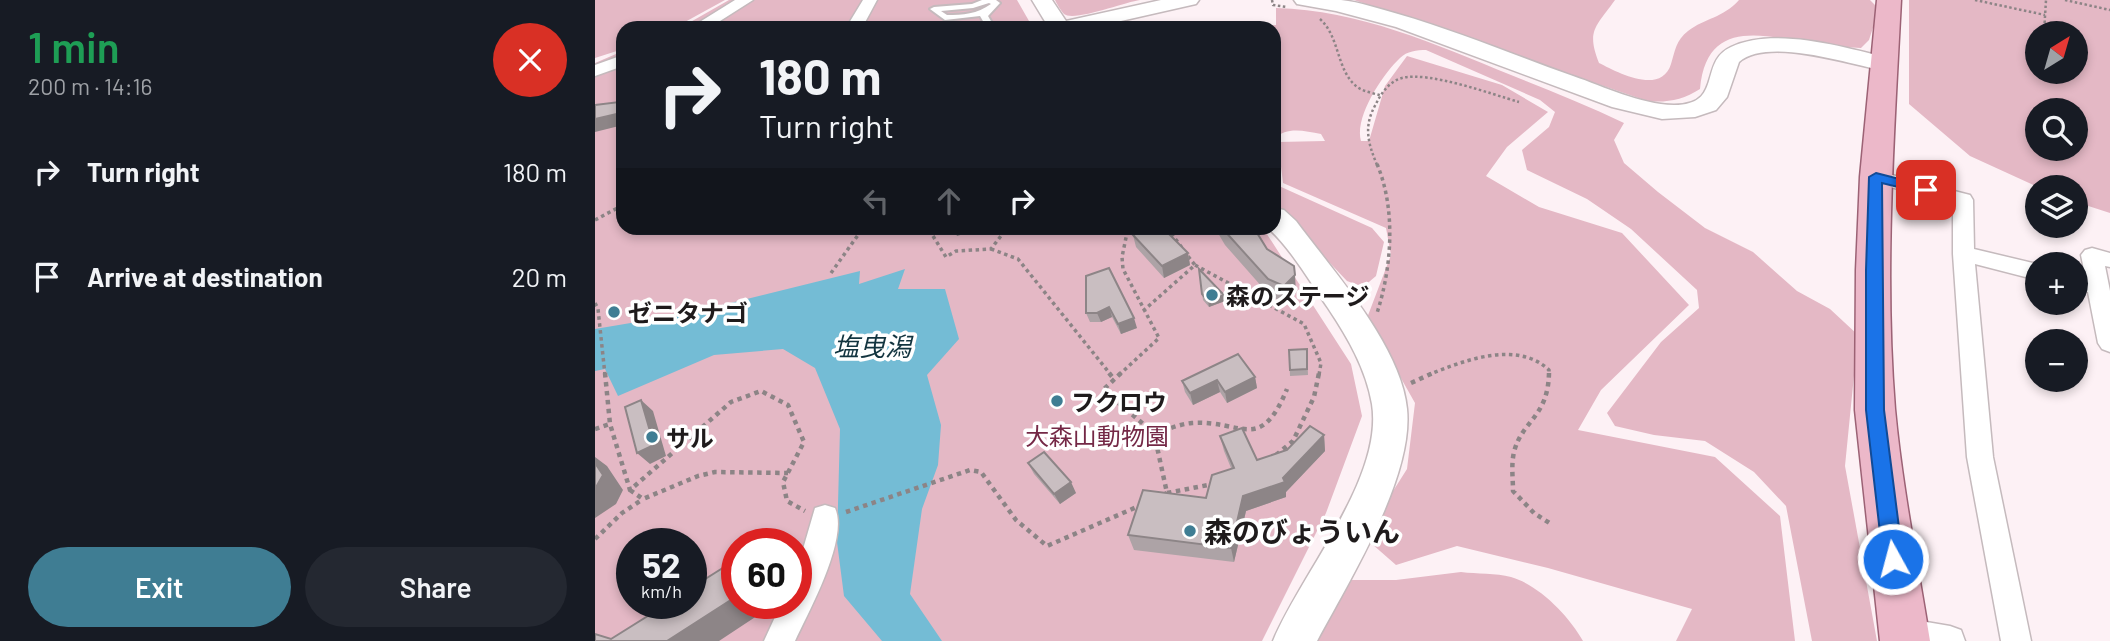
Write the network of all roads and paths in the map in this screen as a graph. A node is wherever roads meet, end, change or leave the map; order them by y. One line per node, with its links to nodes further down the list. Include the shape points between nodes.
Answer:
1 (746, 0): 16 (street)
2 (870, 0): 17 (street)
3 (1042, 0): 19 (street)
4 (1189, 0): 20 (street)
5 (1272, 0): 11 (path, via 1273,5)
6 (1889, 0): 23 (main road)
7 (1975, 0): 14 (path)
8 (2046, 0): 14 (path)
9 (2065, 0): 12 (path)
10 (932, 4): 13 (lane, via 945,18); 13 (lane, via 996,3)
11 (1297, 4): 23 (street, via 1347,7 1387,18 1610,97 1678,112 1712,102 1720,91 1726,62 1747,48 1790,47)
12 (2110, 10)
13 (986, 13): 18 (lane)
14 (2045, 15): 21 (path)
15 (1318, 18): 25 (path, via 1326,22 1341,66 1358,88)
16 (710, 21)
17 (858, 21)
18 (987, 21)
19 (1056, 21)
20 (1093, 21)
21 (2045, 21)
22 (616, 63): 24 (street)
23 (1884, 64): 27 (main road)
24 (595, 71)
25 (1382, 96): 26 (path, via 1400,77 1423,77); 47 (path, via 1372,111 1367,135 1383,181 1390,255 1382,300)
26 (1519, 103)
27 (1876, 177): 37 (street, via 1963,200); 66 (main road, via 1875,410)
28 (616, 209): 29 (path)
29 (595, 220)
30 (1281, 223): 47 (street)
31 (858, 235): 41 (path)
32 (1002, 235): 36 (path)
33 (1128, 235): 46 (path, via 1121,262)
34 (1172, 235): 39 (path)
35 (933, 236): 36 (path, via 946,257 956,251)
36 (991, 249): 49 (path, via 1018,259)
37 (1964, 254): 40 (street); 70 (street, via 1980,457)
38 (2110, 260): 42 (street, via 2092,255)
39 (1195, 265): 46 (path); 55 (path, via 1304,324 1321,363 1314,397 1293,440)
40 (2025, 268)
41 (831, 274)
42 (2088, 277)
43 (2088, 286): 48 (street)
44 (595, 303): 45 (path)
45 (597, 310): 52 (path)
46 (1143, 311): 49 (path, via 1159,338)
47 (1365, 341): 51 (street)
48 (2110, 343)
49 (1114, 379): 54 (path, via 1103,390)
50 (1287, 389): 54 (path, via 1279,412 1267,425 1248,431 1195,423)
51 (1387, 394): 64 (path, via 1455,363 1512,352 1537,359 1549,370 1549,391 1543,411 1514,448 1513,491); 68 (street, via 1389,440 1376,485)
52 (610, 424): 53 (path); 58 (path)
53 (595, 429)
54 (1154, 433): 59 (path)
55 (1273, 457)
56 (788, 473): 58 (path, via 804,442 788,405 761,391 731,402); 60 (path, via 702,475); 63 (path, via 783,482 787,501 818,517)
57 (1214, 484): 59 (path)
58 (630, 490): 60 (path)
59 (1167, 493): 61 (path)
60 (643, 499): 65 (path)
61 (1156, 499)
62 (1144, 504): 63 (path, via 1047,546 1016,520 981,472 970,470)
63 (828, 517): 67 (street, via 806,586)
64 (1551, 524)
65 (595, 539)
66 (1904, 637): 69 (street)
67 (779, 641)
68 (1294, 641)
69 (1950, 641)
70 (2016, 641)

